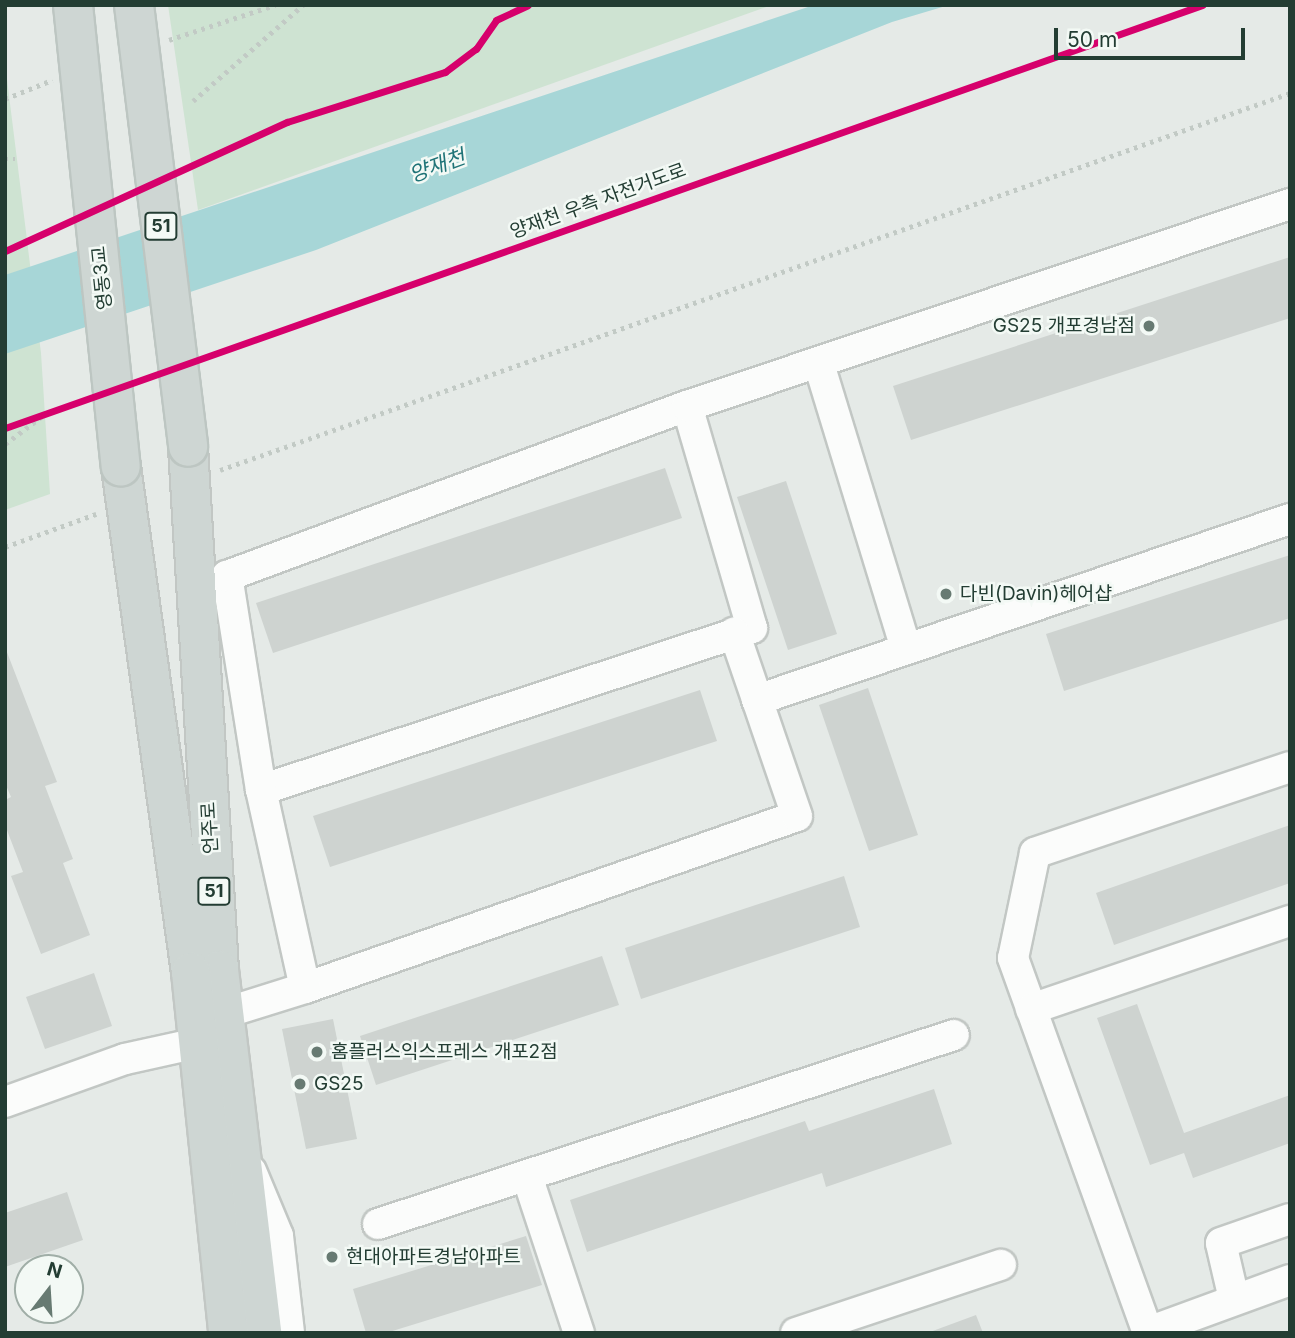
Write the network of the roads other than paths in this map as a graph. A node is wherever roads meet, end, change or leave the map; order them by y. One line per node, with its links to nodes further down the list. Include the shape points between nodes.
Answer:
1 (73, 5): 6 (main road, 영동3교 / 51, bridge)
2 (134, 5): 16 (main road, 언주로 / 51, bridge, via 189,463)
3 (1290, 204): 4 (lane)
4 (819, 364): 5 (lane); 9 (lane)
5 (687, 406): 8 (lane, via 752,628); 12 (lane, via 227,576)
6 (124, 485): 18 (main road, 언주로 / 51)
7 (1290, 519): 9 (lane)
8 (734, 632): 10 (lane); 12 (lane)
9 (906, 649): 10 (lane)
10 (757, 700): 14 (lane, via 797,816)
11 (1290, 767): 15 (lane, via 1035,853 1013,958)
12 (261, 790): 14 (lane)
13 (1290, 921): 15 (lane)
14 (305, 988): 16 (lane)
15 (1031, 1009): 26 (lane, via 1149,1332)
16 (225, 1013): 20 (main road, 언주로 / 51)
17 (954, 1035): 21 (lane)
18 (198, 1043): 19 (lane, via 125,1059); 27 (main road, 언주로 / 51)
19 (5, 1102)
20 (242, 1148): 28 (main road, 언주로 / 51); 29 (lane, via 278,1237)
21 (528, 1179): 23 (lane); 30 (lane)
22 (1290, 1219): 26 (lane, via 1222,1243)
23 (378, 1224)
24 (1001, 1265): 31 (lane)
25 (1290, 1280): 26 (lane)
26 (1234, 1299)
27 (228, 1333)
28 (262, 1333)
29 (289, 1333)
30 (579, 1333)
31 (796, 1333)

